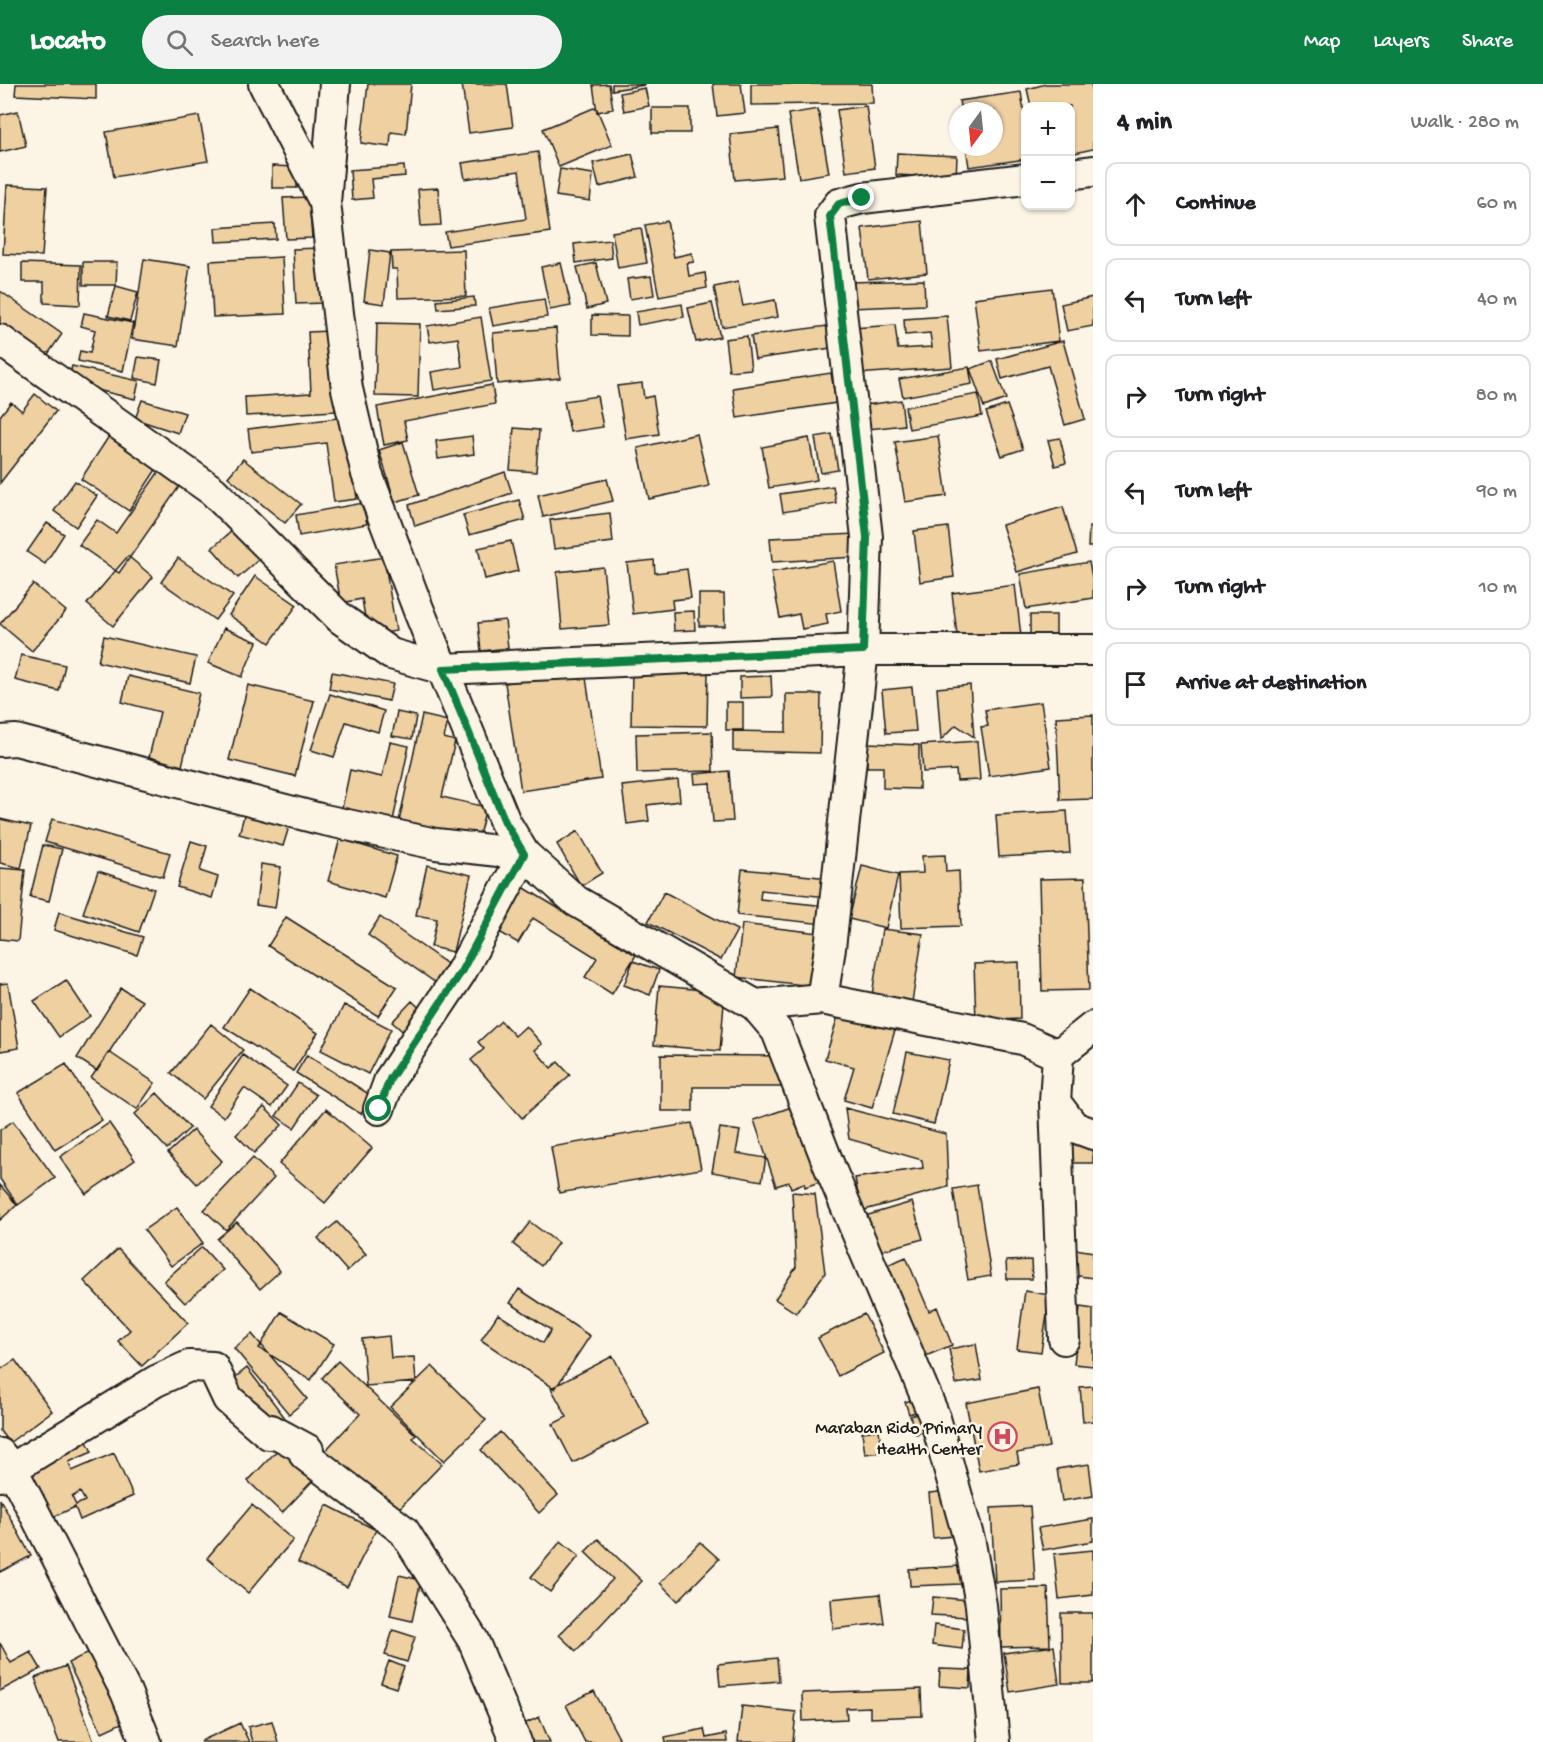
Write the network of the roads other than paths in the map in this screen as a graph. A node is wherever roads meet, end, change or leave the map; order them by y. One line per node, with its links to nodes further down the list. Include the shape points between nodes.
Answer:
1 (264, 84): 6 (street)
2 (335, 84): 6 (street)
3 (1093, 171): 4 (street)
4 (1075, 173)
5 (1021, 180): 8 (street, via 862,198 839,204 830,216 867,537)
6 (324, 202): 10 (street, via 347,389 367,474)
7 (0, 340): 10 (street, via 213,491 340,618 391,654)
8 (863, 650): 9 (street); 10 (street); 13 (street)
9 (1093, 650)
10 (443, 669): 12 (street, via 505,822)
11 (0, 741): 12 (street, via 16,740 320,819 436,844)
12 (524, 854): 14 (street, via 576,902); 18 (street, via 461,972 390,1079)
13 (822, 999): 14 (street); 16 (street, via 1022,1039)
14 (755, 1005): 24 (street, via 777,1031 935,1418 970,1543 981,1605)
15 (1093, 1027): 16 (street)
16 (1058, 1055): 17 (street)
17 (1055, 1101): 19 (street, via 1074,1127); 20 (street)
18 (379, 1109)
19 (1093, 1134)
20 (1064, 1339)
21 (4, 1467): 22 (street, via 126,1692); 23 (street, via 156,1381 189,1366 213,1366 228,1399 269,1434 271,1430 308,1450 305,1455 404,1531 472,1640)
22 (146, 1742)
23 (516, 1742)
24 (994, 1742)

